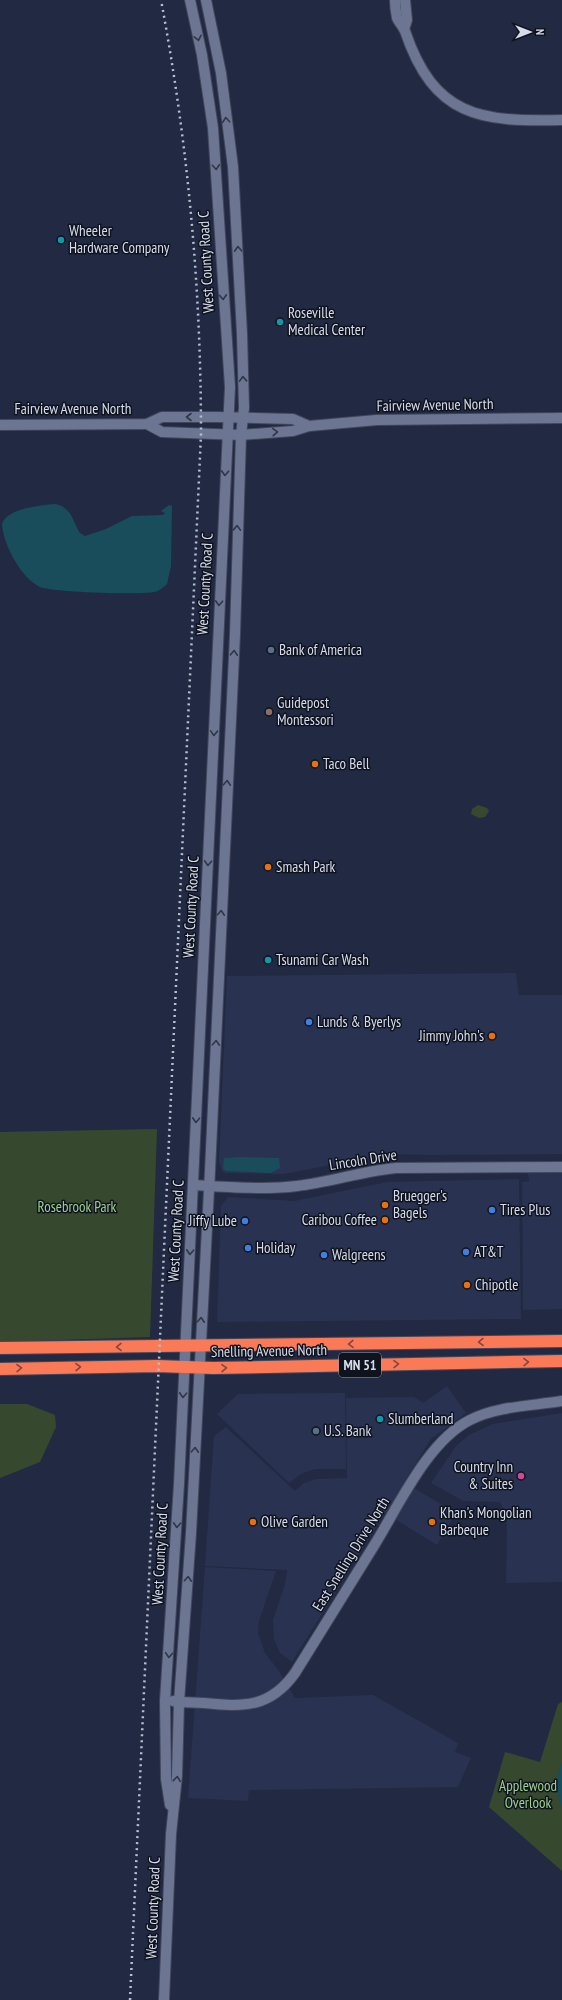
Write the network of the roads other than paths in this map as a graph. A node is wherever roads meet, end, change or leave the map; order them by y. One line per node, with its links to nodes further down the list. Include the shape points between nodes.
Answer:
1 (190, 0): 7 (main road, West County Road C, one-way to 7, via 213,128 230,387)
2 (206, 0): 8 (main road, West County Road C, one-way to 2, via 242,334 233,167 221,73)
3 (395, 0): 5 (main road, via 397,19)
4 (405, 0): 5 (main road, via 407,20)
5 (404, 29): 6 (main road, via 414,56 438,92 470,112 488,118 509,120)
6 (562, 120)
7 (228, 418): 8 (main road, Fairview Avenue North); 10 (main road, Fairview Avenue North, one-way to 10, via 162,417); 13 (main road, West County Road C)
8 (242, 418): 12 (main road, Fairview Avenue North, via 293,419); 14 (main road, West County Road C)
9 (562, 418): 12 (main road, Fairview Avenue North, via 377,420)
10 (147, 424): 11 (main road, Fairview Avenue North); 13 (main road, Fairview Avenue North, via 162,432)
11 (0, 425)
12 (309, 426): 14 (main road, Fairview Avenue North, one-way to 12, via 293,431)
13 (227, 434): 14 (main road, Fairview Avenue North); 16 (main road, West County Road C, one-way to 16)
14 (241, 435): 17 (main road, West County Road C, one-way to 14, via 235,634)
15 (562, 1167): 17 (main road, Lincoln Drive, via 396,1168 296,1186)
16 (194, 1185): 17 (main road, Lincoln Drive); 19 (main road, West County Road C, one-way to 19)
17 (209, 1186): 20 (main road, West County Road C, one-way to 17)
18 (562, 1342): 20 (highway, Snelling Avenue North / MN 51, one-way to 20)
19 (185, 1346): 20 (highway, Snelling Avenue North / MN 51); 21 (highway, Snelling Avenue North / MN 51, one-way to 21); 23 (main road, West County Road C)
20 (200, 1346): 24 (main road, West County Road C)
21 (0, 1348)
22 (562, 1361): 24 (highway, Snelling Avenue North / MN 51, one-way to 22)
23 (184, 1367): 24 (highway, Snelling Avenue North / MN 51); 25 (highway, Snelling Avenue North / MN 51, one-way to 23); 27 (main road, West County Road C, one-way to 27)
24 (199, 1368): 28 (main road, West County Road C, one-way to 24)
25 (0, 1369)
26 (562, 1401): 30 (main road, East Snelling Drive North, via 482,1415 446,1436 416,1476 295,1674 280,1691 249,1705)
27 (174, 1588): 28 (main road); 29 (main road, West County Road C, one-way to 29)
28 (186, 1605): 30 (main road, West County Road C)
29 (165, 1701): 30 (main road, East Snelling Drive North); 31 (main road, West County Road C, via 166,1779)
30 (179, 1702): 31 (main road, West County Road C, one-way to 30, via 177,1776)
31 (172, 1818): 32 (main road, West County Road C)
32 (164, 2000)

